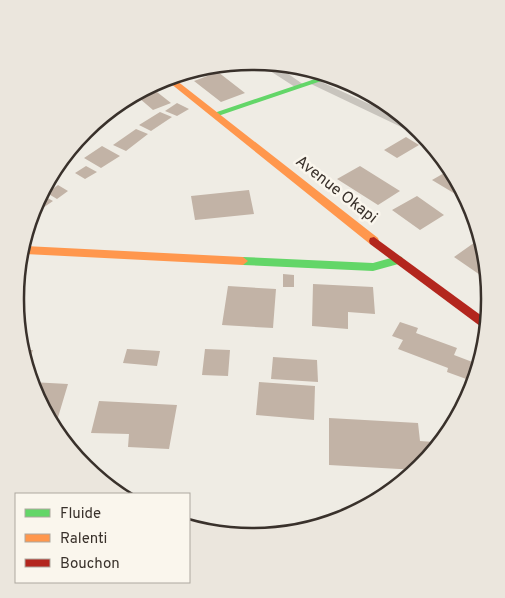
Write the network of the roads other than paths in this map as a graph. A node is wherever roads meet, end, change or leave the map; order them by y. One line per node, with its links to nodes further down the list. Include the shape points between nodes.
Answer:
1 (280, 72): 5 (street)
2 (320, 80): 3 (street)
3 (315, 82): 5 (street); 7 (street)
4 (175, 84): 6 (street, Avenue Okapi)
5 (299, 85): 6 (street)
6 (215, 114): 9 (street, Avenue Okapi)
7 (394, 120)
8 (29, 250): 9 (street, via 373,266)
9 (398, 260): 10 (street, Avenue Okapi)
10 (480, 320)

